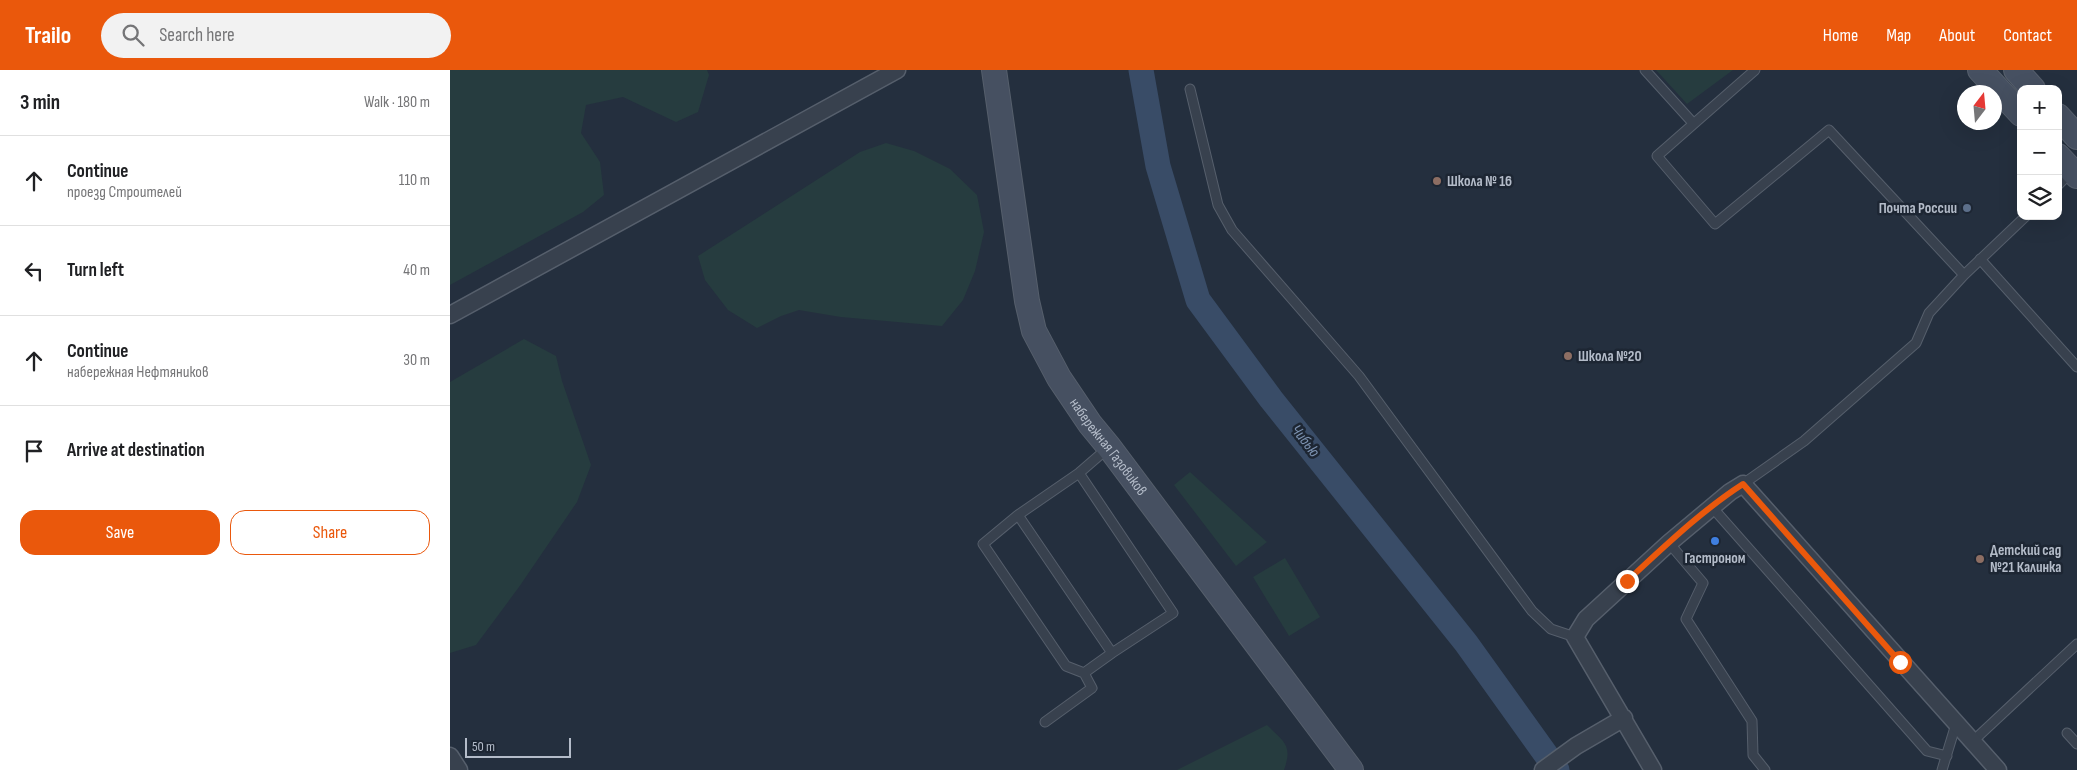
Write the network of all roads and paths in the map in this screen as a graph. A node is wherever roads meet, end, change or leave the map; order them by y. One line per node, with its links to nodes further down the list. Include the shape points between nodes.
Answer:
1 (897, 70): 16 (street)
2 (994, 70): 18 (main road, набережная Газовиков, via 1034,331 1058,378)
3 (1645, 70): 11 (lane)
4 (1755, 70): 11 (lane)
5 (1980, 70): 9 (main road)
6 (2016, 70): 7 (main road)
7 (2029, 85)
8 (1190, 89): 24 (lane, via 1218,205 1232,230 1359,376 1532,611 1551,629)
9 (2017, 110)
10 (2062, 120): 12 (main road)
11 (1693, 123): 15 (lane, via 1657,156 1715,224 1829,130)
12 (2077, 137)
13 (2022, 220): 14 (lane)
14 (1980, 259): 15 (lane); 17 (lane)
15 (1964, 275): 20 (lane, via 1929,314 1916,343 1804,441)
16 (450, 315)
17 (2077, 368)
18 (1109, 447): 19 (lane); 37 (main road, набережная Газовиков)
19 (1079, 473): 22 (lane); 26 (lane, via 1173,612)
20 (1743, 484): 21 (street); 30 (street)
21 (1712, 507): 23 (street); 35 (lane, via 1926,751)
22 (1018, 515): 26 (lane); 27 (lane, via 983,544 1066,666)
23 (1669, 543): 24 (street, via 1586,619); 40 (lane, via 1702,583 1686,619 1752,721 1753,755)
24 (1575, 637): 28 (street)
25 (2077, 644): 32 (lane)
26 (1112, 653): 27 (lane)
27 (1084, 672): 29 (lane, via 1092,688)
28 (1624, 718): 38 (street); 39 (street)
29 (1045, 722)
30 (1956, 724): 32 (street); 35 (lane)
31 (2067, 733): 33 (lane)
32 (1972, 742): 42 (street)
33 (2077, 744)
34 (450, 756): 36 (street)
35 (1947, 756): 41 (lane)
36 (459, 770)
37 (1351, 770)
38 (1543, 770)
39 (1653, 770)
40 (1765, 770)
41 (1942, 770)
42 (1998, 770)

